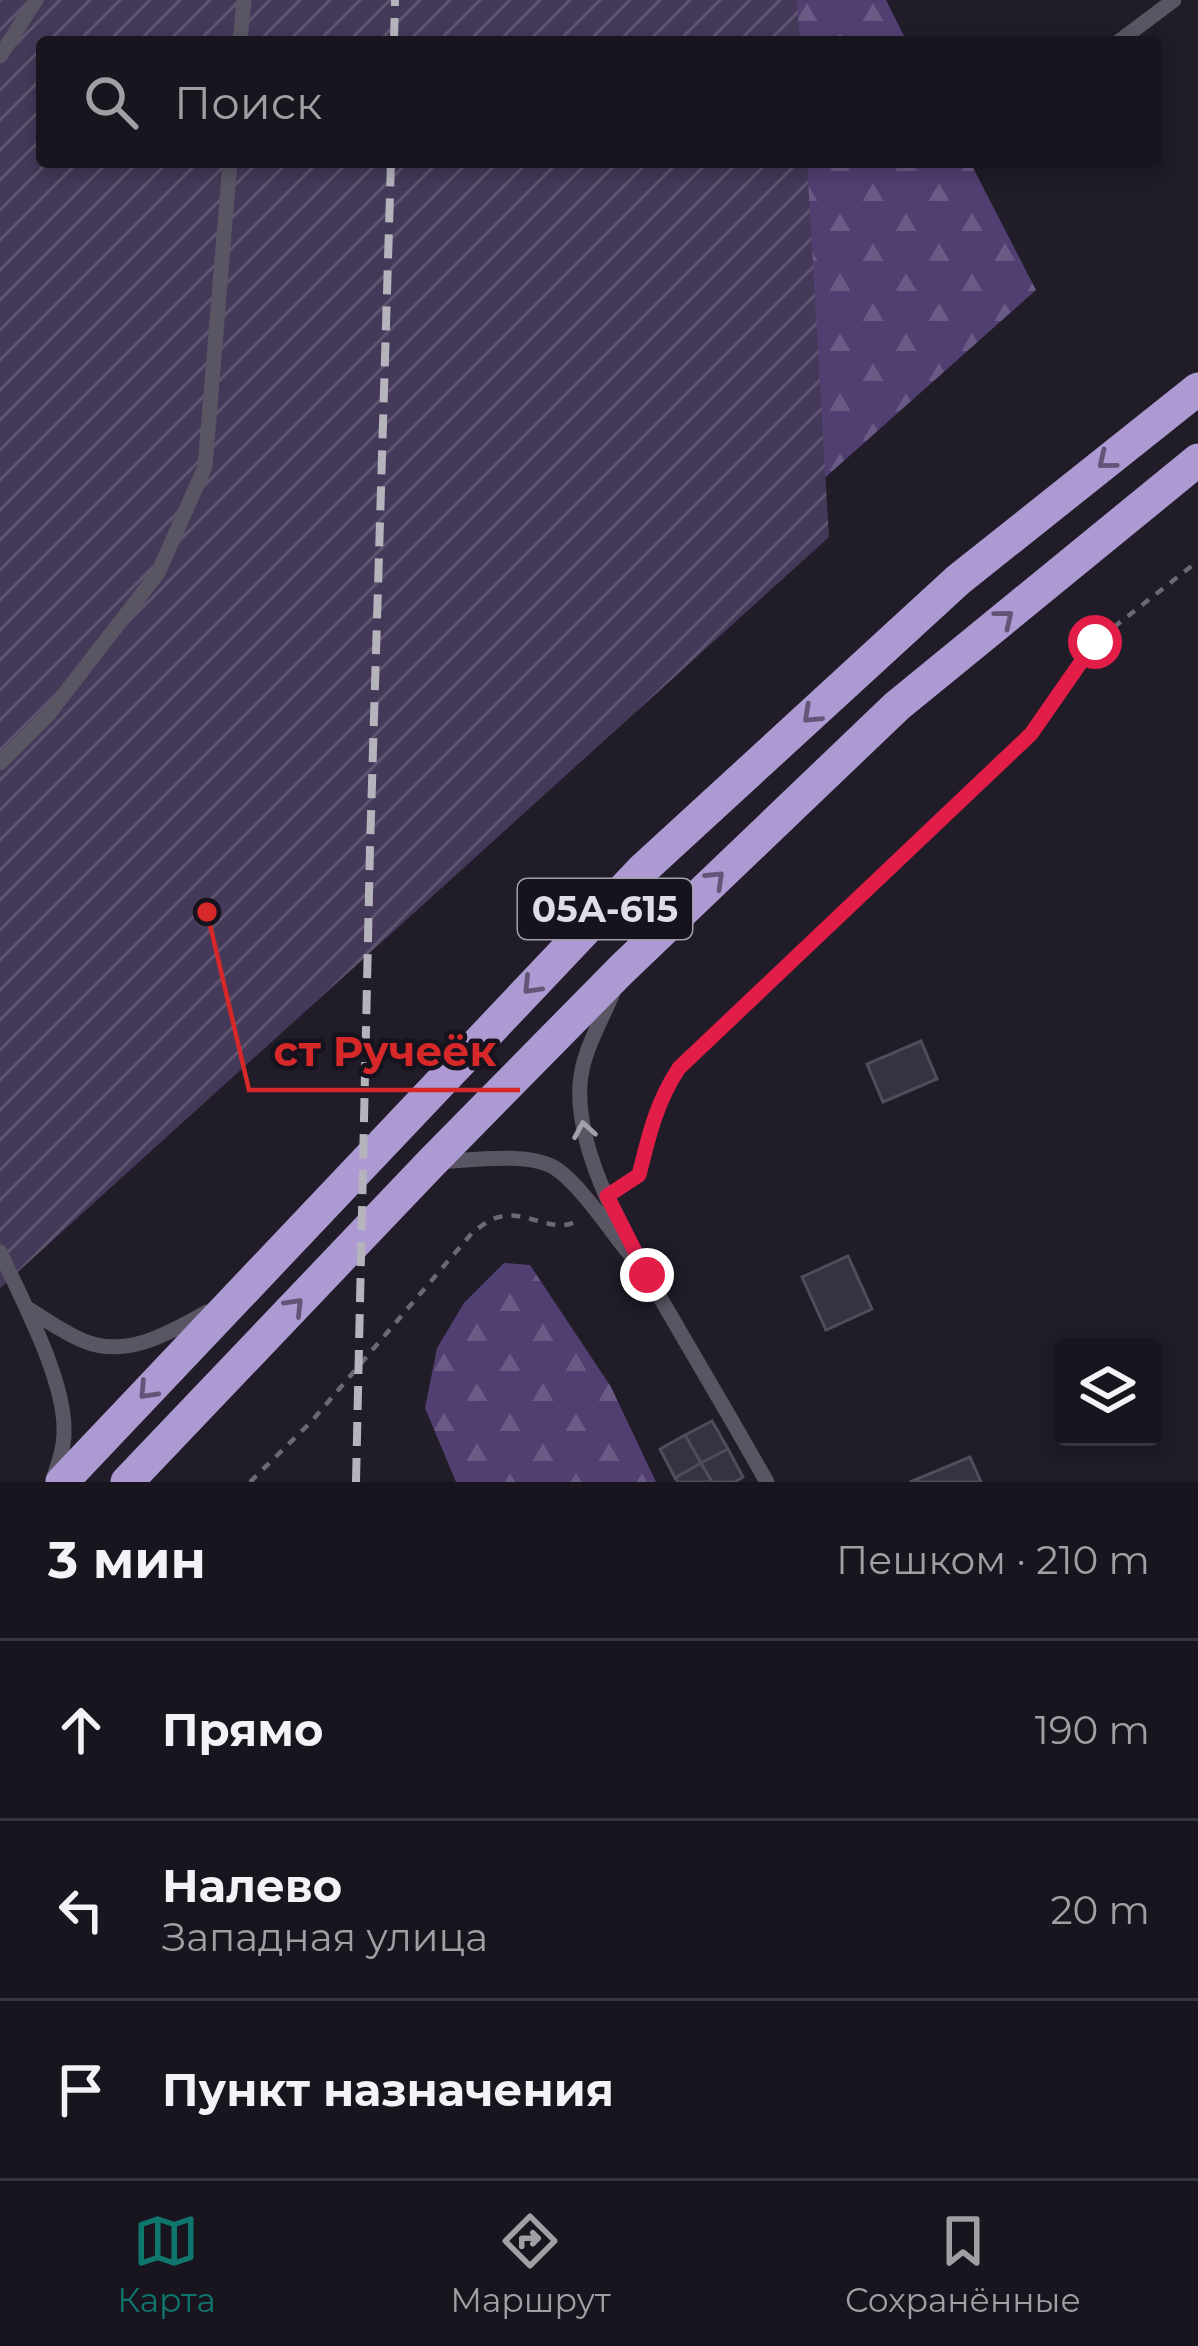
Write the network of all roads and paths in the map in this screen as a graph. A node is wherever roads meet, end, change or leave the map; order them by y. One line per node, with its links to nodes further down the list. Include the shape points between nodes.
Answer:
1 (36, 0): 6 (lane)
2 (244, 0): 4 (lane)
3 (1174, 0): 5 (lane)
4 (241, 36)
5 (1126, 36)
6 (0, 56)
7 (230, 168): 11 (lane, via 206,467 158,573 48,715)
8 (1198, 388): 18 (highway, 05А-615, one-way to 18, via 958,580 641,871)
9 (1198, 460): 12 (highway, 05А-615, one-way to 9, via 897,706)
10 (1198, 561): 14 (path, via 1095,642 1031,734 679,1068 656,1110 639,1175)
11 (0, 763)
12 (621, 970): 13 (highway, 05А-615); 14 (lane, one-way to 12, via 587,1148 580,1086)
13 (432, 1162): 15 (lane, via 546,1164); 22 (highway, 05А-615, one-way to 13)
14 (607, 1196): 17 (lane)
15 (592, 1209): 17 (lane); 23 (path, via 562,1227 502,1215 472,1233)
16 (0, 1252): 19 (lane)
17 (647, 1275): 24 (lane)
18 (233, 1298): 19 (lane, via 157,1340 120,1347 86,1343); 21 (highway, 05А-615, one-way to 21)
19 (25, 1306): 20 (lane, via 63,1409)
20 (52, 1482)
21 (62, 1482)
22 (127, 1482)
23 (250, 1482)
24 (767, 1482)

